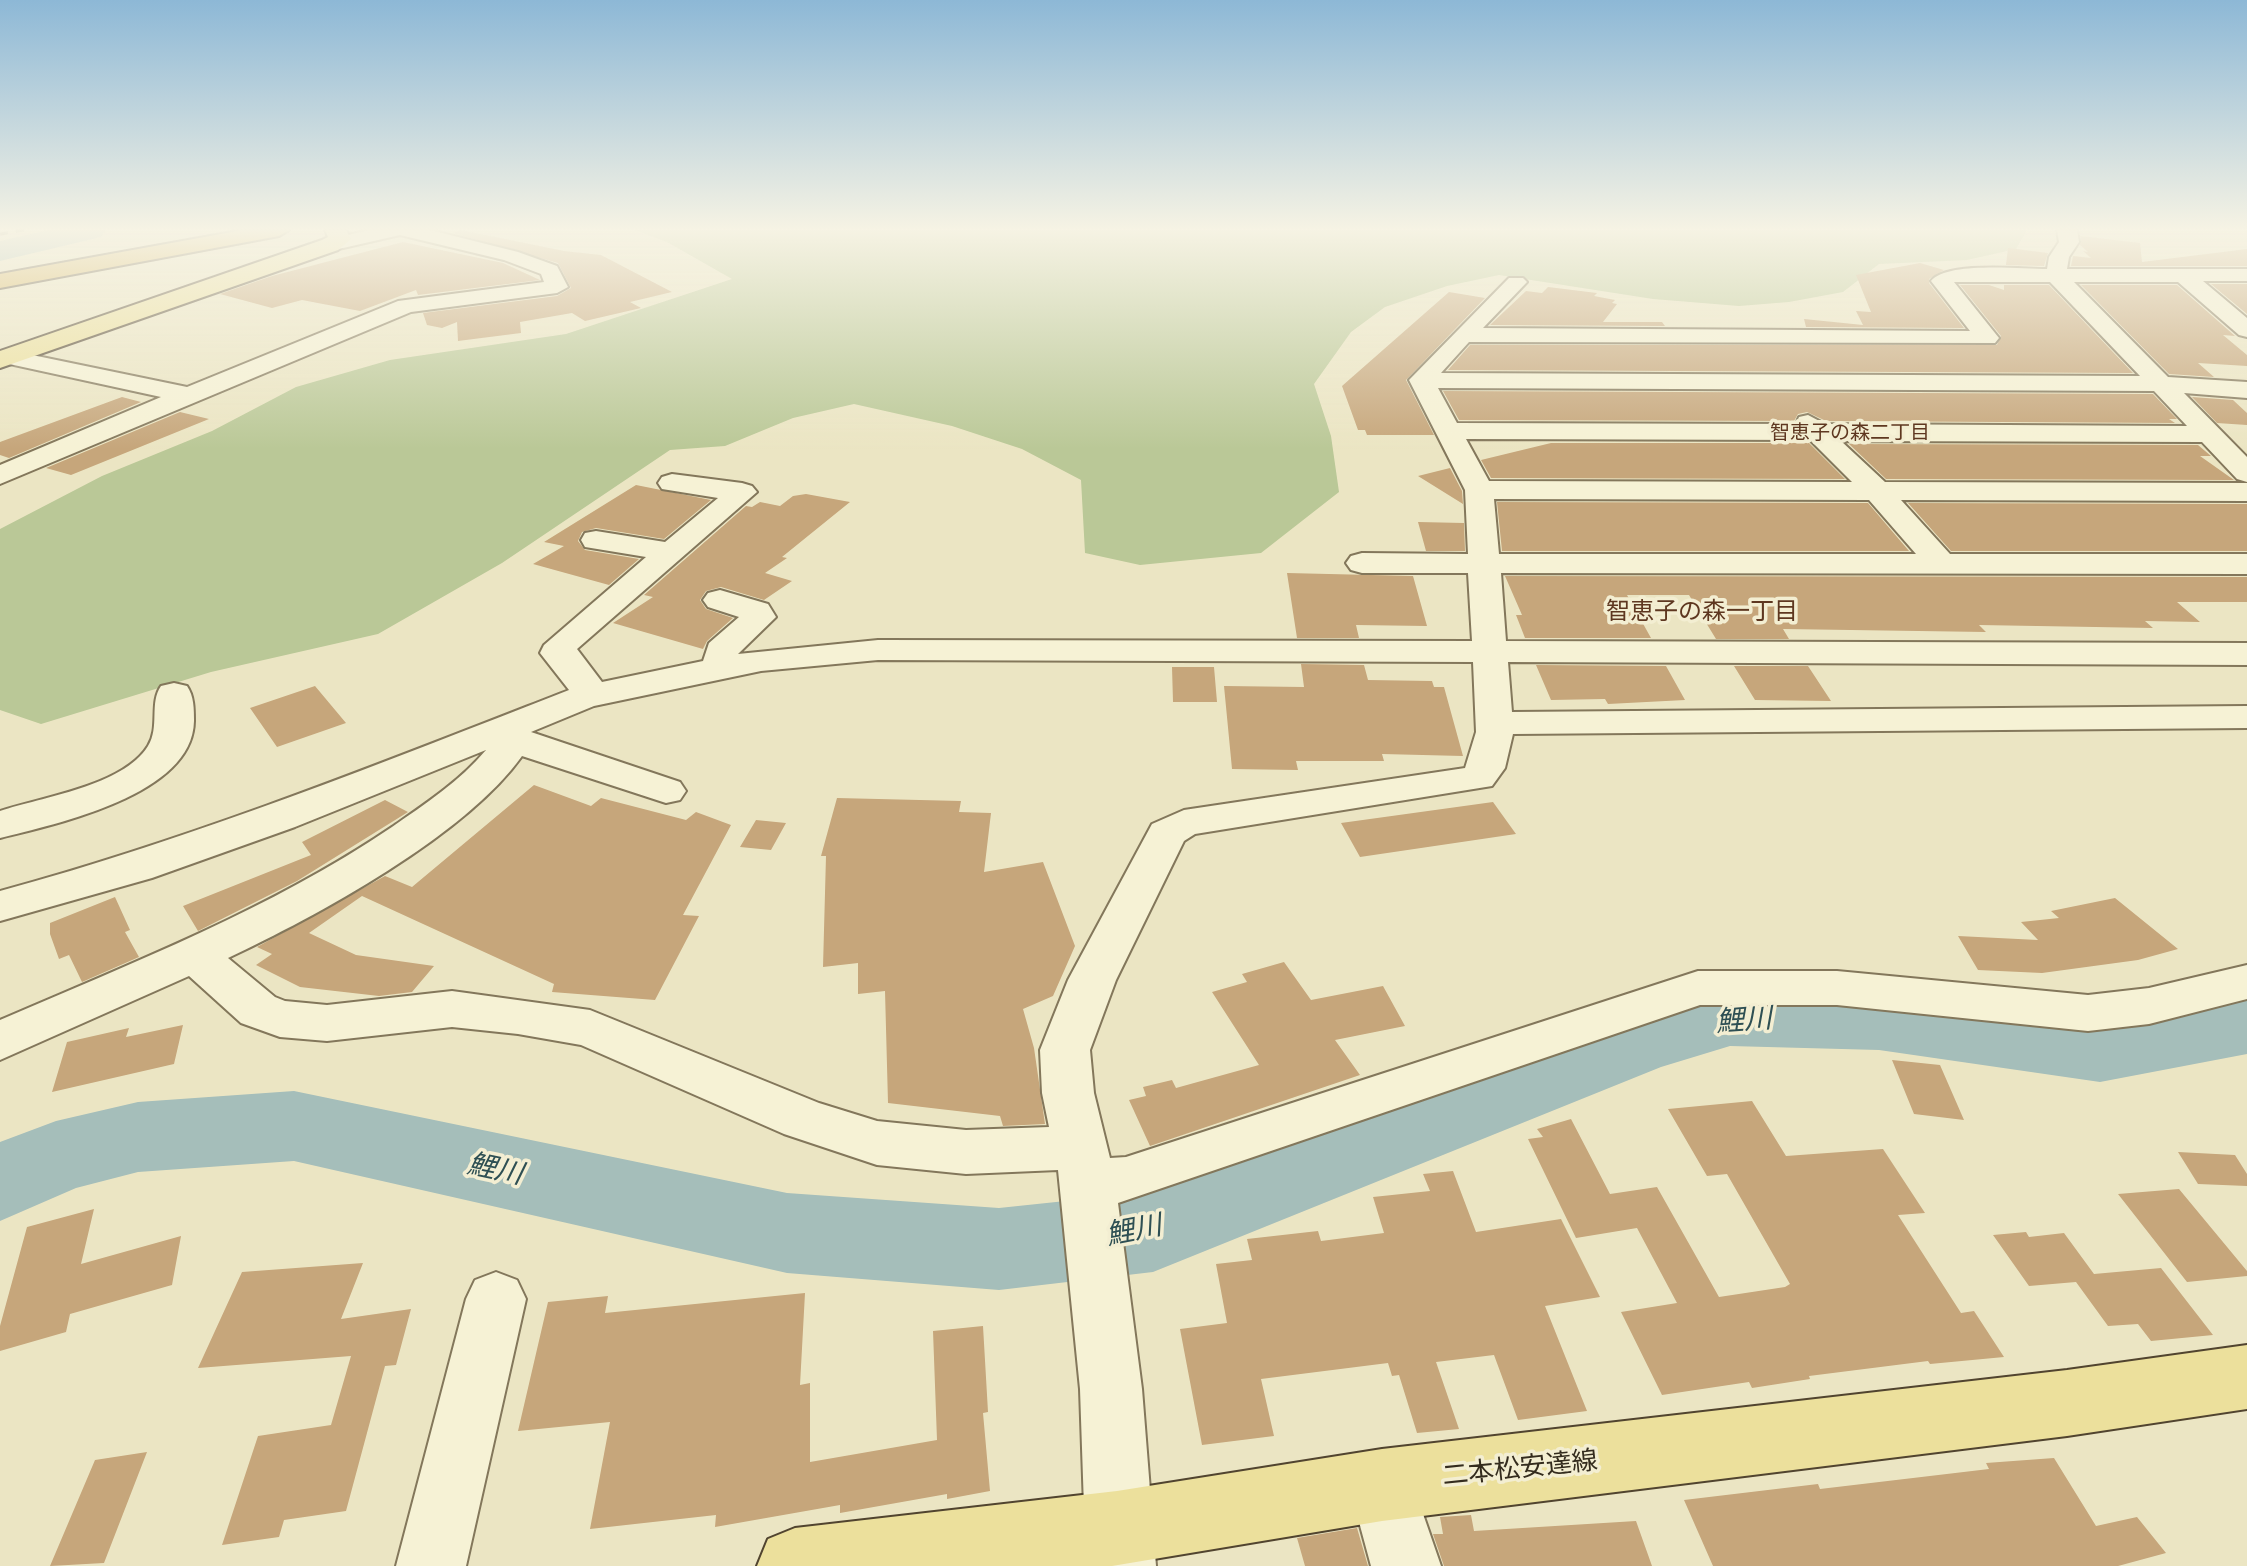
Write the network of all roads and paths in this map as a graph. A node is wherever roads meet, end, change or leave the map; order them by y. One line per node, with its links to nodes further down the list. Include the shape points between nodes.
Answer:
1 (153, 303): 13 (main road)
2 (429, 303): 19 (street, via 406,306)
3 (1495, 303): 9 (street)
4 (1959, 303): 12 (street)
5 (2083, 303): 17 (street)
6 (2216, 303): 8 (street)
7 (1626, 310): 10 (street)
8 (2247, 330)
9 (1463, 335): 10 (street); 14 (street)
10 (1607, 336): 11 (street)
11 (1731, 337): 12 (street, via 1854,328); 15 (street)
12 (1987, 338): 16 (street)
13 (4, 358): 19 (street)
14 (1421, 380): 15 (street); 20 (street)
15 (1773, 382): 16 (street); 21 (street)
16 (2025, 384): 17 (street)
17 (2165, 384): 18 (street); 22 (street)
18 (2247, 390)
19 (184, 394): 24 (street)
20 (1449, 431): 21 (street); 26 (street)
21 (1817, 433): 22 (street); 27 (street)
22 (2212, 434): 23 (street)
23 (2247, 473)
24 (0, 475)
25 (672, 483): 30 (street, via 742,492)
26 (1479, 490): 27 (street); 33 (street)
27 (1878, 492): 28 (street); 31 (street)
28 (2247, 492)
29 (596, 540): 30 (street)
30 (671, 552): 40 (street, via 561,645 558,653)
31 (1940, 562): 33 (street); 34 (street)
32 (1362, 563): 33 (street)
33 (1483, 564): 36 (street)
34 (2247, 564)
35 (720, 600): 38 (street, via 756,611 759,617 721,650)
36 (1491, 651): 37 (street); 38 (street, via 865,650 797,654); 43 (street)
37 (2230, 654): 41 (street)
38 (720, 668): 40 (street)
39 (174, 694): 46 (street, via 174,732 154,766 126,784)
40 (593, 695): 44 (street)
41 (2247, 696)
42 (2247, 717): 43 (street)
43 (1494, 723): 51 (street, via 1478,778 1184,823 1167,833 1092,980 1065,1050)
44 (512, 733): 45 (street); 47 (street, via 137,868); 48 (street, via 497,766 388,851 350,876)
45 (666, 791)
46 (0, 825)
47 (0, 906)
48 (193, 954): 50 (street); 51 (street, via 258,1010 280,1019 327,1023 452,1009 590,1028 803,1119 877,1143)
49 (2247, 982): 51 (street, via 2190,1002 2088,1013 1837,988 1698,988 1126,1180)
50 (0, 1041)
51 (1083, 1165): 55 (street, via 1111,1389)
52 (496, 1299): 56 (street)
53 (2247, 1377): 54 (main road, 二本松安達線)
54 (1382, 1485): 55 (main road, 二本松安達線); 58 (street)
55 (1119, 1547): 57 (main road, 二本松安達線)
56 (431, 1566)
57 (795, 1566)
58 (1406, 1566)

